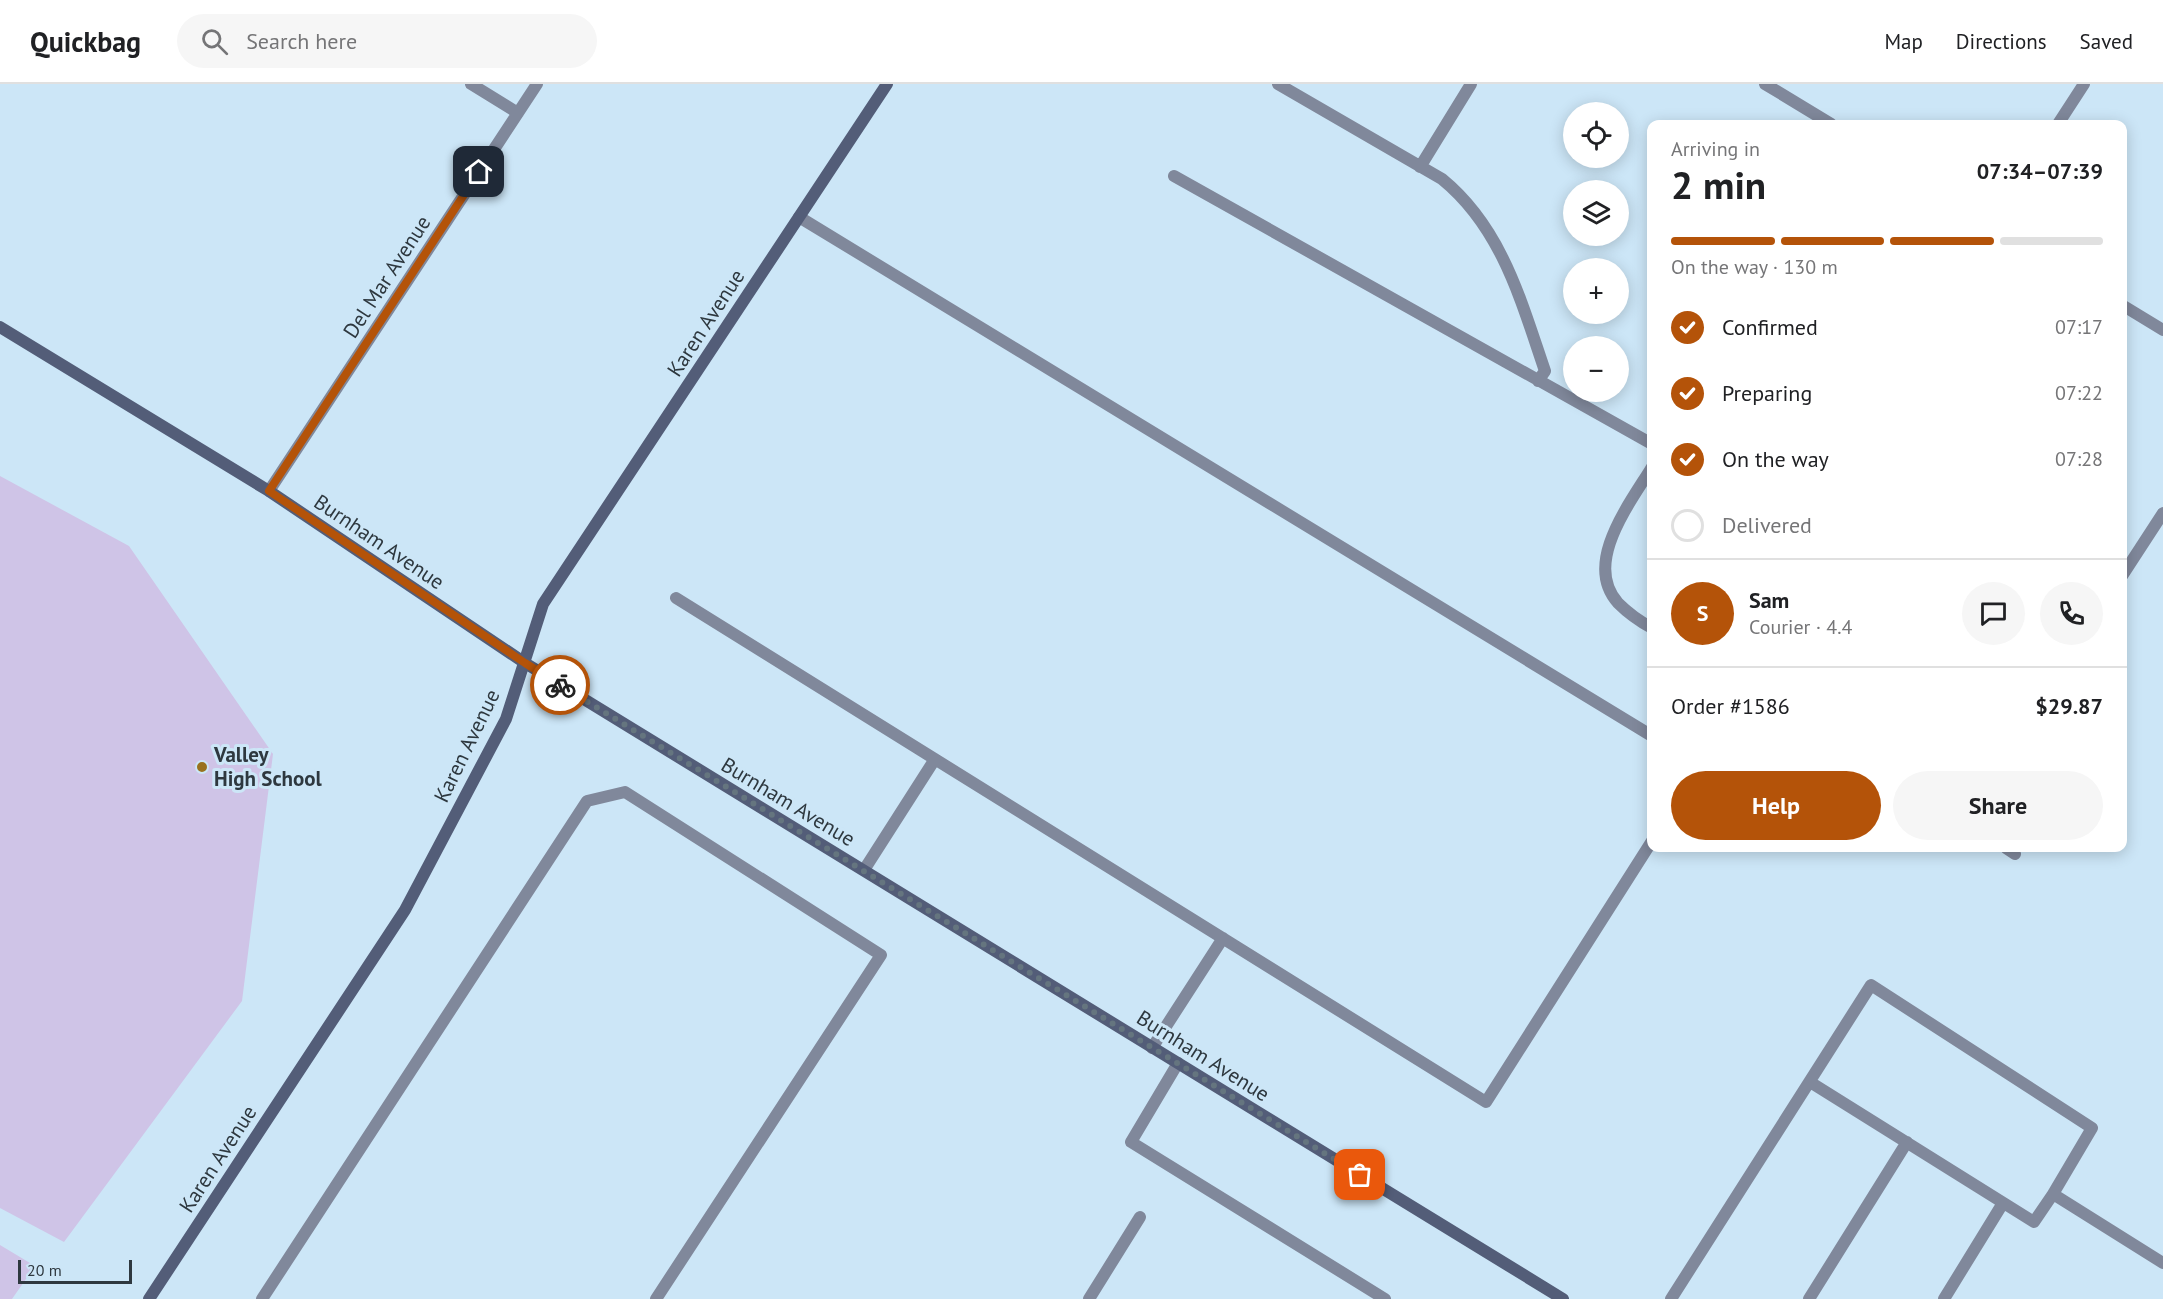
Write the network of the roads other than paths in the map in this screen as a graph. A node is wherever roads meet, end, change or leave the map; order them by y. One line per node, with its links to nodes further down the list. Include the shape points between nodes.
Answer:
1 (471, 84): 8 (street)
2 (537, 84): 8 (street, Del Mar Avenue)
3 (887, 84): 13 (street, Karen Avenue)
4 (1278, 84): 11 (street)
5 (1471, 84): 11 (street)
6 (1766, 84): 9 (street)
7 (2084, 84): 10 (street)
8 (518, 113): 20 (street, Del Mar Avenue)
9 (1824, 120)
10 (2061, 120)
11 (1420, 167): 17 (street, via 1462,195 1486,227 1513,278 1545,371)
12 (1174, 176): 17 (street)
13 (799, 217): 25 (street, Karen Avenue, via 543,604); 26 (street)
14 (2127, 308): 16 (street)
15 (0, 327): 20 (street, Burnham Avenue)
16 (2163, 330)
17 (1538, 381): 18 (street)
18 (1647, 441)
19 (1647, 474): 24 (street, via 1613,532 1605,555 1607,581 1616,601)
20 (269, 491): 25 (street, Burnham Avenue)
21 (2163, 513): 22 (street)
22 (2127, 568)
23 (676, 598): 27 (street)
24 (1647, 625)
25 (525, 663): 29 (street, Burnham Avenue); 39 (street, Karen Avenue, via 506,719 405,910)
26 (1647, 733)
27 (935, 759): 29 (street); 30 (street)
28 (1647, 849): 30 (street, via 1486,1102)
29 (864, 870): 31 (street, Burnham Avenue)
30 (1223, 938): 31 (street)
31 (1152, 1048): 32 (street, Burnham Avenue)
32 (1178, 1063): 43 (street, via 1131,1142); 44 (street, Burnham Avenue)
33 (1810, 1082): 34 (street); 35 (street, via 1871,986 2092,1128); 45 (street)
34 (1906, 1142): 36 (street); 46 (street)
35 (2053, 1194): 36 (street, via 2034,1222); 38 (street)
36 (2003, 1203): 47 (street)
37 (1140, 1217): 42 (street)
38 (2163, 1263)
39 (149, 1299)
40 (262, 1299): 41 (street, via 587,801 625,792 881,955)
41 (656, 1299)
42 (1089, 1299)
43 (1385, 1299)
44 (1563, 1299)
45 (1671, 1299)
46 (1809, 1299)
47 (1944, 1299)

